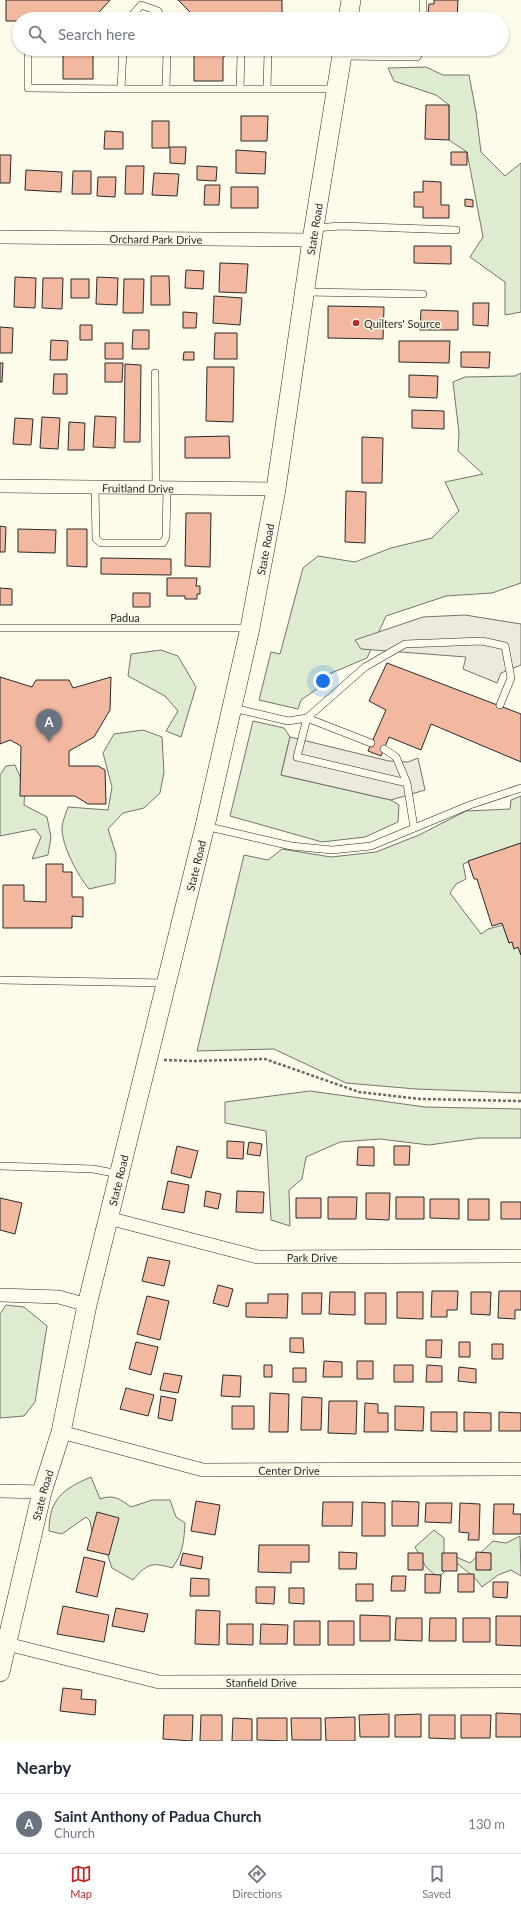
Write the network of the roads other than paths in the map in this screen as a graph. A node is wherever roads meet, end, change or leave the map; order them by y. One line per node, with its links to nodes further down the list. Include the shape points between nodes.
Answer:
1 (351, 0): 5 (main road)
2 (423, 0): 6 (lane)
3 (135, 12): 4 (lane, via 141,5)
4 (158, 12)
5 (349, 12)
6 (423, 12)
7 (28, 56): 15 (lane, via 28,88)
8 (123, 56): 15 (lane)
9 (167, 56): 16 (lane)
10 (241, 56): 17 (lane)
11 (268, 56): 18 (lane)
12 (342, 56): 19 (main road, State Road)
13 (392, 56): 14 (lane)
14 (418, 56)
15 (121, 89): 16 (lane)
16 (166, 89): 17 (lane)
17 (240, 89): 18 (lane)
18 (267, 89): 19 (lane)
19 (337, 89): 21 (main road, State Road)
20 (456, 230): 21 (lane, via 341,226)
21 (313, 234): 22 (street, Orchard Park Drive); 23 (main road, State Road)
22 (0, 237)
23 (305, 292): 24 (lane); 29 (main road, State Road)
24 (423, 294)
25 (155, 373): 28 (lane)
26 (0, 486): 27 (street, Fruitland Drive)
27 (95, 487): 28 (street, Fruitland Drive); 28 (lane, via 96,539 101,543 164,543 166,537)
28 (162, 488): 29 (street, Fruitland Drive)
29 (276, 489): 31 (main road, State Road)
30 (0, 628): 31 (lane, Padua)
31 (250, 628): 33 (main road, State Road)
32 (500, 705): 34 (lane, via 511,678 505,646 482,641 405,644 365,666)
33 (233, 708): 34 (lane, via 288,721); 39 (main road, State Road)
34 (307, 718): 35 (lane); 37 (lane, via 297,757)
35 (371, 743)
36 (384, 749): 37 (lane, via 396,757)
37 (407, 782): 40 (lane)
38 (521, 788): 40 (lane)
39 (205, 826): 40 (lane, via 291,846 332,850 371,846); 42 (main road, State Road)
40 (414, 828)
41 (0, 980): 42 (lane)
42 (167, 983): 44 (main road, State Road)
43 (0, 1166): 44 (lane, via 93,1169)
44 (119, 1174): 45 (main road, State Road)
45 (108, 1218): 46 (street, Park Drive, via 258,1257); 48 (main road, State Road)
46 (521, 1256)
47 (0, 1295): 48 (street, via 59,1297)
48 (87, 1305): 49 (main road, State Road)
49 (62, 1432): 50 (street, Center Drive, via 203,1470); 52 (main road, State Road)
50 (521, 1469)
51 (0, 1491): 52 (street)
52 (42, 1492): 53 (main road, State Road)
53 (7, 1644): 54 (main road, State Road); 55 (street, Stanfield Drive, via 159,1682)
54 (0, 1670)
55 (521, 1681)

